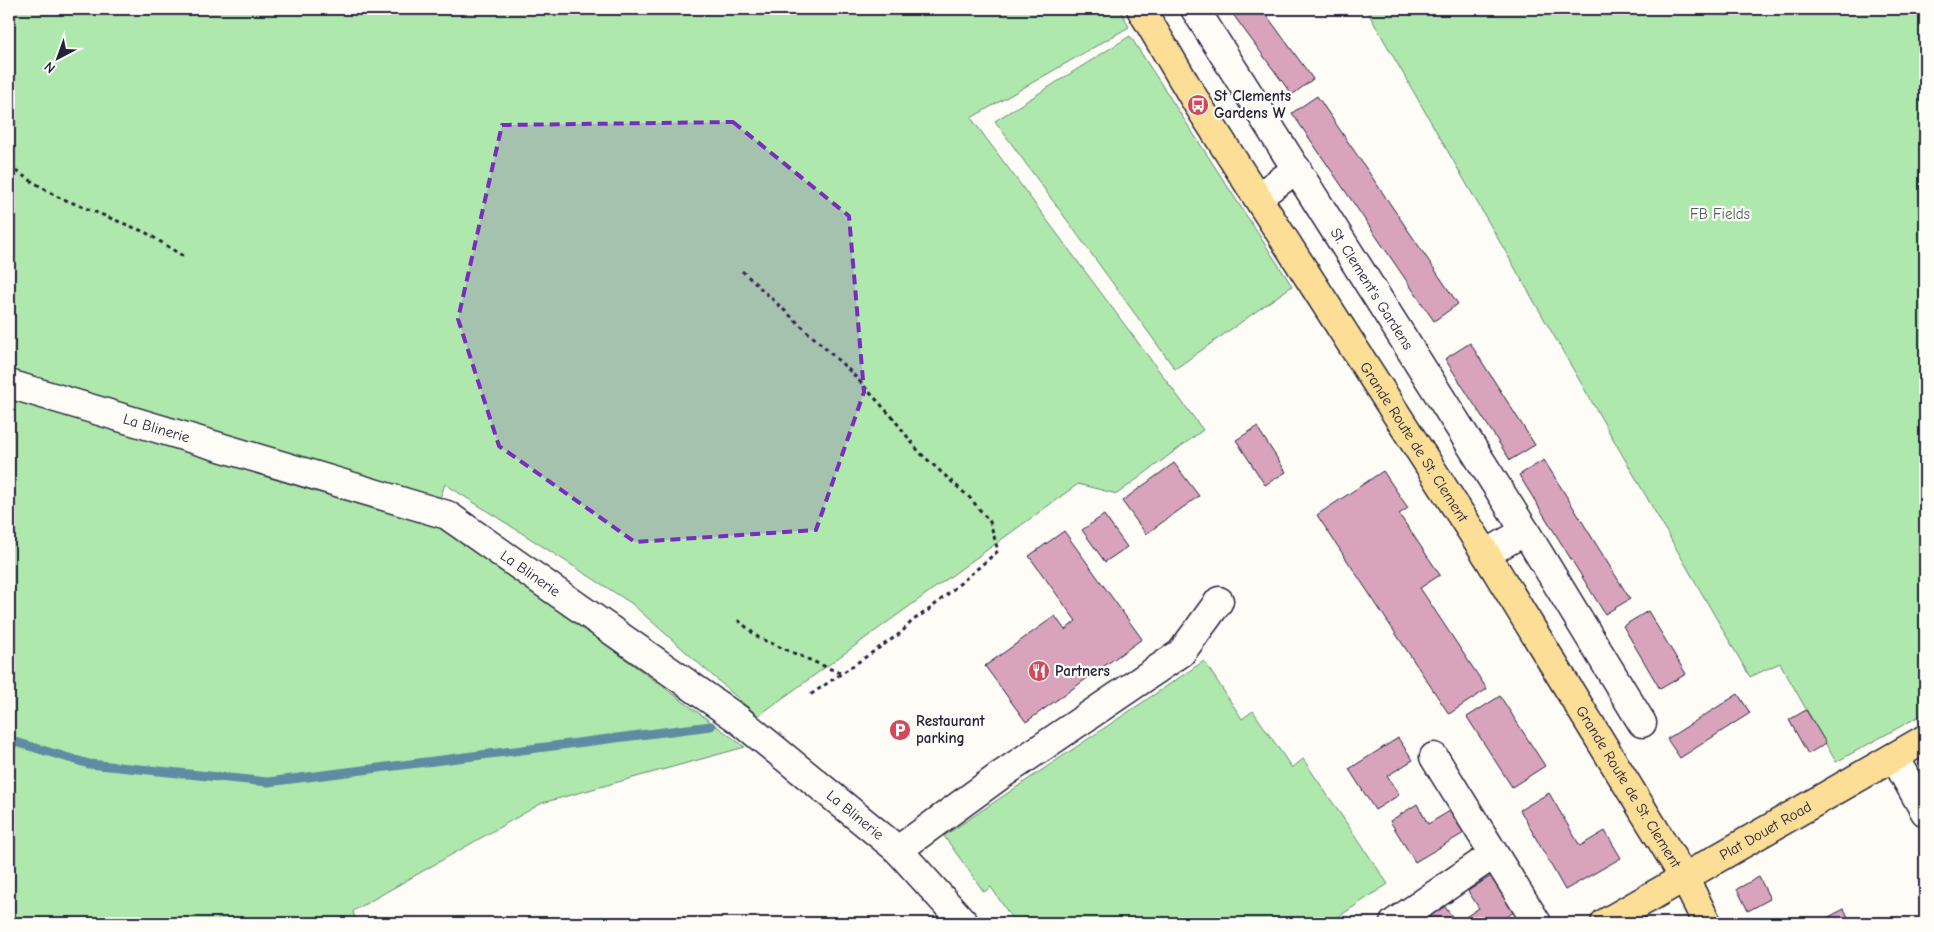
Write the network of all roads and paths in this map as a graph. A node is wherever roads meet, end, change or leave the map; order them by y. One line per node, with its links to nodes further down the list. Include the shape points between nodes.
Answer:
1 (1141, 9): 5 (main road, Grande Route de St. Clement)
2 (1195, 9): 4 (street, St. Clement's Gardens)
3 (9, 167): 6 (path, via 56,196 145,232)
4 (1297, 169): 5 (street); 9 (street, St. Clement's Gardens)
5 (1258, 197): 10 (main road, Grande Route de St. Clement)
6 (183, 256)
7 (742, 271): 13 (path, via 852,372 920,453 970,498 990,522 998,551 901,633)
8 (9, 384): 20 (street, La Blinerie, via 447,515 738,719)
9 (1525, 531): 10 (street); 15 (street, St. Clement's Gardens)
10 (1486, 554): 22 (main road, Grande Route de St. Clement)
11 (1219, 601): 20 (street, via 1181,653 1001,775)
12 (738, 620): 13 (path, via 759,638)
13 (841, 674): 14 (path)
14 (810, 695)
15 (1642, 722)
16 (1925, 739): 18 (main road, Plat Douet Road)
17 (1434, 757): 21 (street)
18 (1894, 757): 19 (street); 22 (main road, Plat Douet Road)
19 (1925, 812)
20 (898, 850): 23 (street, La Blinerie)
21 (1494, 854): 24 (street); 25 (street)
22 (1685, 879): 26 (main road, Plat Douet Road); 27 (main road, Grande Route de St. Clement)
23 (964, 923)
24 (1394, 923)
25 (1537, 923)
26 (1605, 923)
27 (1707, 923)

